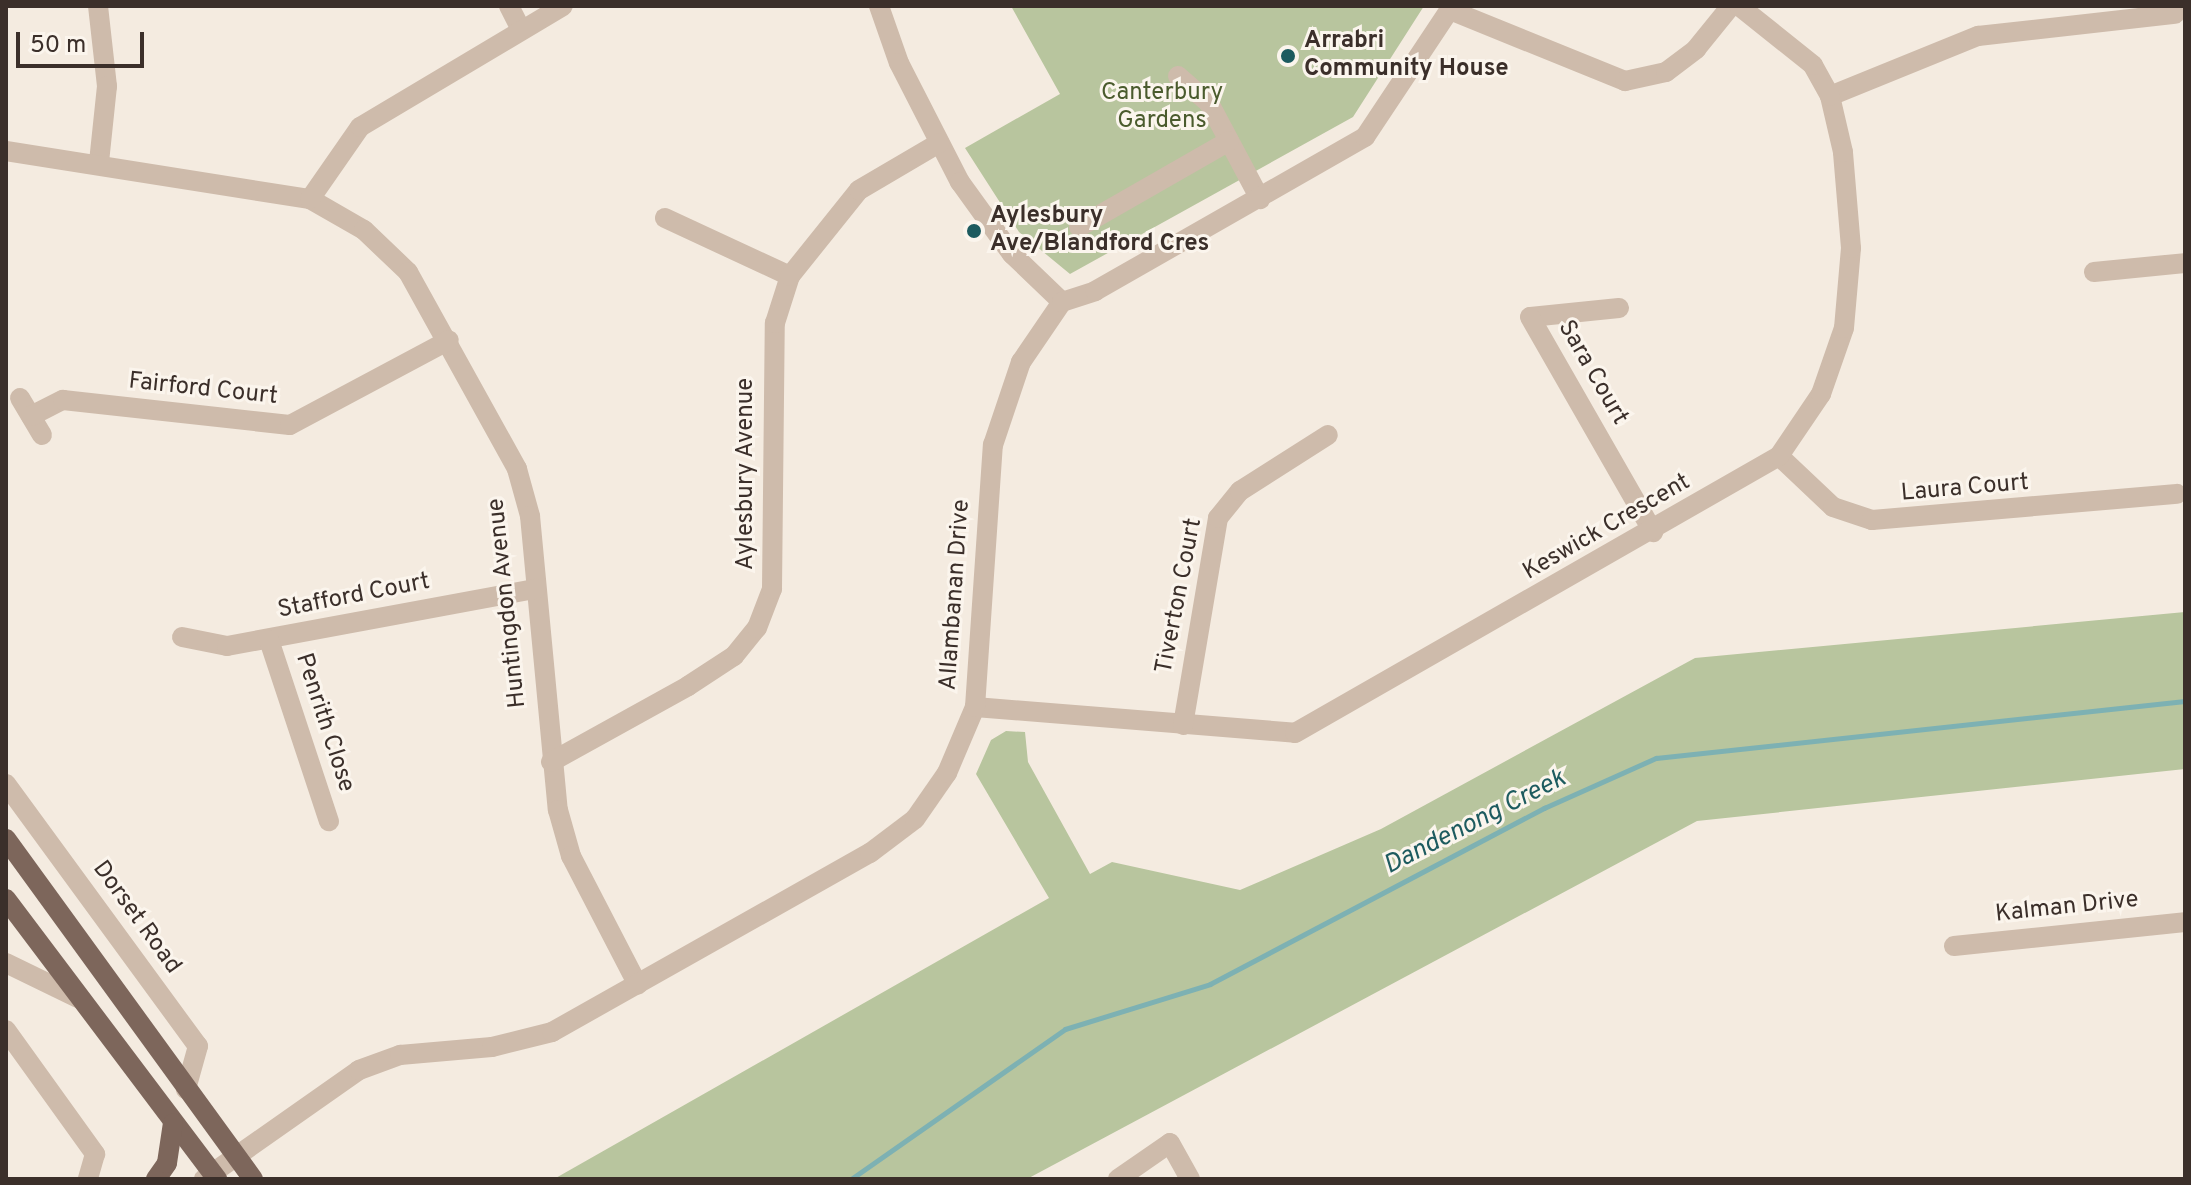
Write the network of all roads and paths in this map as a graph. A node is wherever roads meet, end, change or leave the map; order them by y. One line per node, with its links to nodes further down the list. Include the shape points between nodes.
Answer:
1 (98, 6): 15 (street, via 107,86)
2 (509, 6): 9 (street)
3 (563, 6): 9 (street)
4 (879, 6): 13 (street)
5 (1731, 6): 7 (street, via 1696,49 1666,72 1625,81)
6 (1739, 6): 11 (street, Keswick Crescent, via 1803,53)
7 (1451, 8): 17 (street, Allambanan Drive, via 1365,137)
8 (2175, 14): 11 (street, via 1978,36)
9 (521, 30): 16 (street, via 360,127)
10 (1178, 76): 12 (street, via 1209,103)
11 (1830, 96): 30 (street, Keswick Crescent, via 1843,152 1851,289 1835,364)
12 (1229, 141): 17 (street); 19 (street)
13 (939, 143): 22 (street, Aylesbury Avenue, via 859,190); 23 (street, via 988,225)
14 (6, 151): 15 (street, Huntingdon Avenue)
15 (99, 162): 16 (street, Huntingdon Avenue)
16 (310, 199): 25 (street, Huntingdon Avenue, via 385,248)
17 (1260, 199): 23 (street, Allambanan Drive)
18 (665, 218): 22 (street)
19 (1079, 227)
20 (2185, 263): 21 (street)
21 (2094, 272)
22 (790, 276): 38 (street, Aylesbury Avenue, via 775,323 772,589 757,628 734,656 688,686)
23 (1062, 302): 36 (street, Allambanan Drive, via 1021,362 998,421)
24 (1619, 308): 32 (street, Sara Court, via 1530,317)
25 (449, 340): 27 (street, Fairford Court, via 290,425 63,400); 33 (street, Huntingdon Avenue, via 517,469)
26 (20, 398): 27 (street)
27 (31, 416): 28 (street)
28 (42, 435)
29 (1328, 435): 37 (street, Tiverton Court, via 1240,491 1218,518)
30 (1779, 456): 31 (street, Laura Court, via 1833,507 1872,520); 32 (street, Keswick Crescent)
31 (2177, 494)
32 (1653, 532): 37 (street, Keswick Crescent, via 1295,733)
33 (536, 589): 35 (street, Stafford Court); 38 (street, Huntingdon Avenue)
34 (182, 637): 35 (street, Stafford Court, via 212,646)
35 (269, 640): 40 (street, Penrith Close)
36 (975, 707): 37 (street, Keswick Crescent); 46 (street, Allambanan Drive, via 947,773 915,819 870,853)
37 (1183, 725)
38 (551, 762): 46 (street, Huntingdon Avenue, via 571,856)
39 (6, 784): 49 (street, Dorset Road, via 198,1046)
40 (329, 821)
41 (6, 839): 49 (main road)
42 (6, 899): 47 (main road)
43 (2185, 922): 44 (street, Kalman Drive)
44 (1954, 946)
45 (6, 963): 47 (street)
46 (638, 985): 51 (street, Allambanan Drive, via 552,1032 400,1055 359,1070)
47 (78, 998): 50 (main road)
48 (6, 1030): 53 (street, via 95,1154)
49 (186, 1089): 51 (main road)
50 (173, 1123): 52 (main road); 54 (main road, via 167,1163)
51 (237, 1156): 52 (street, Allambanan Drive); 55 (main road)
52 (211, 1177)
53 (88, 1179)
54 (156, 1179)
55 (253, 1179)
56 (1118, 1179): 57 (street, via 1170,1143)
57 (1190, 1179)

